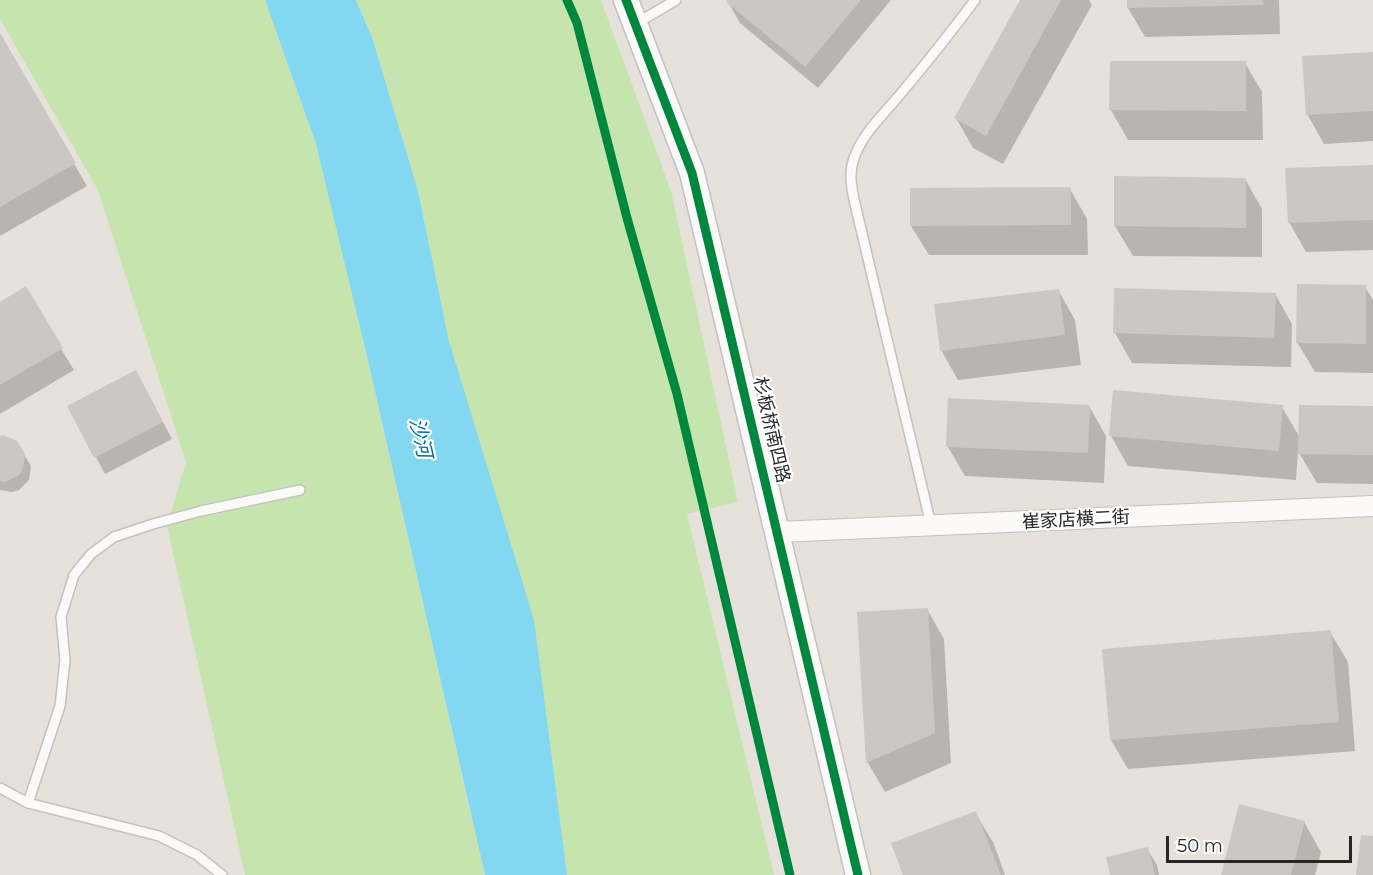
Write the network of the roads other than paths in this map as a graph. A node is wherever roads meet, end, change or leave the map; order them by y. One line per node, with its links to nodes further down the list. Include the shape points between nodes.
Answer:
1 (626, 0): 4 (street, 杉板桥南四路)
2 (676, 0): 4 (lane)
3 (975, 0): 7 (lane, via 868,133 851,170 850,182)
4 (635, 24): 8 (street, 杉板桥南四路, via 692,173)
5 (300, 490): 10 (lane, via 153,524 114,537 91,554 74,575 61,617 65,660 60,706)
6 (1373, 506): 7 (street, 崔家店横二街)
7 (931, 527): 8 (street, 崔家店横二街)
8 (778, 532): 12 (street, 杉板桥南四路)
9 (0, 788): 10 (lane)
10 (28, 803): 11 (lane, via 159,836 197,855)
11 (222, 875)
12 (858, 875)

